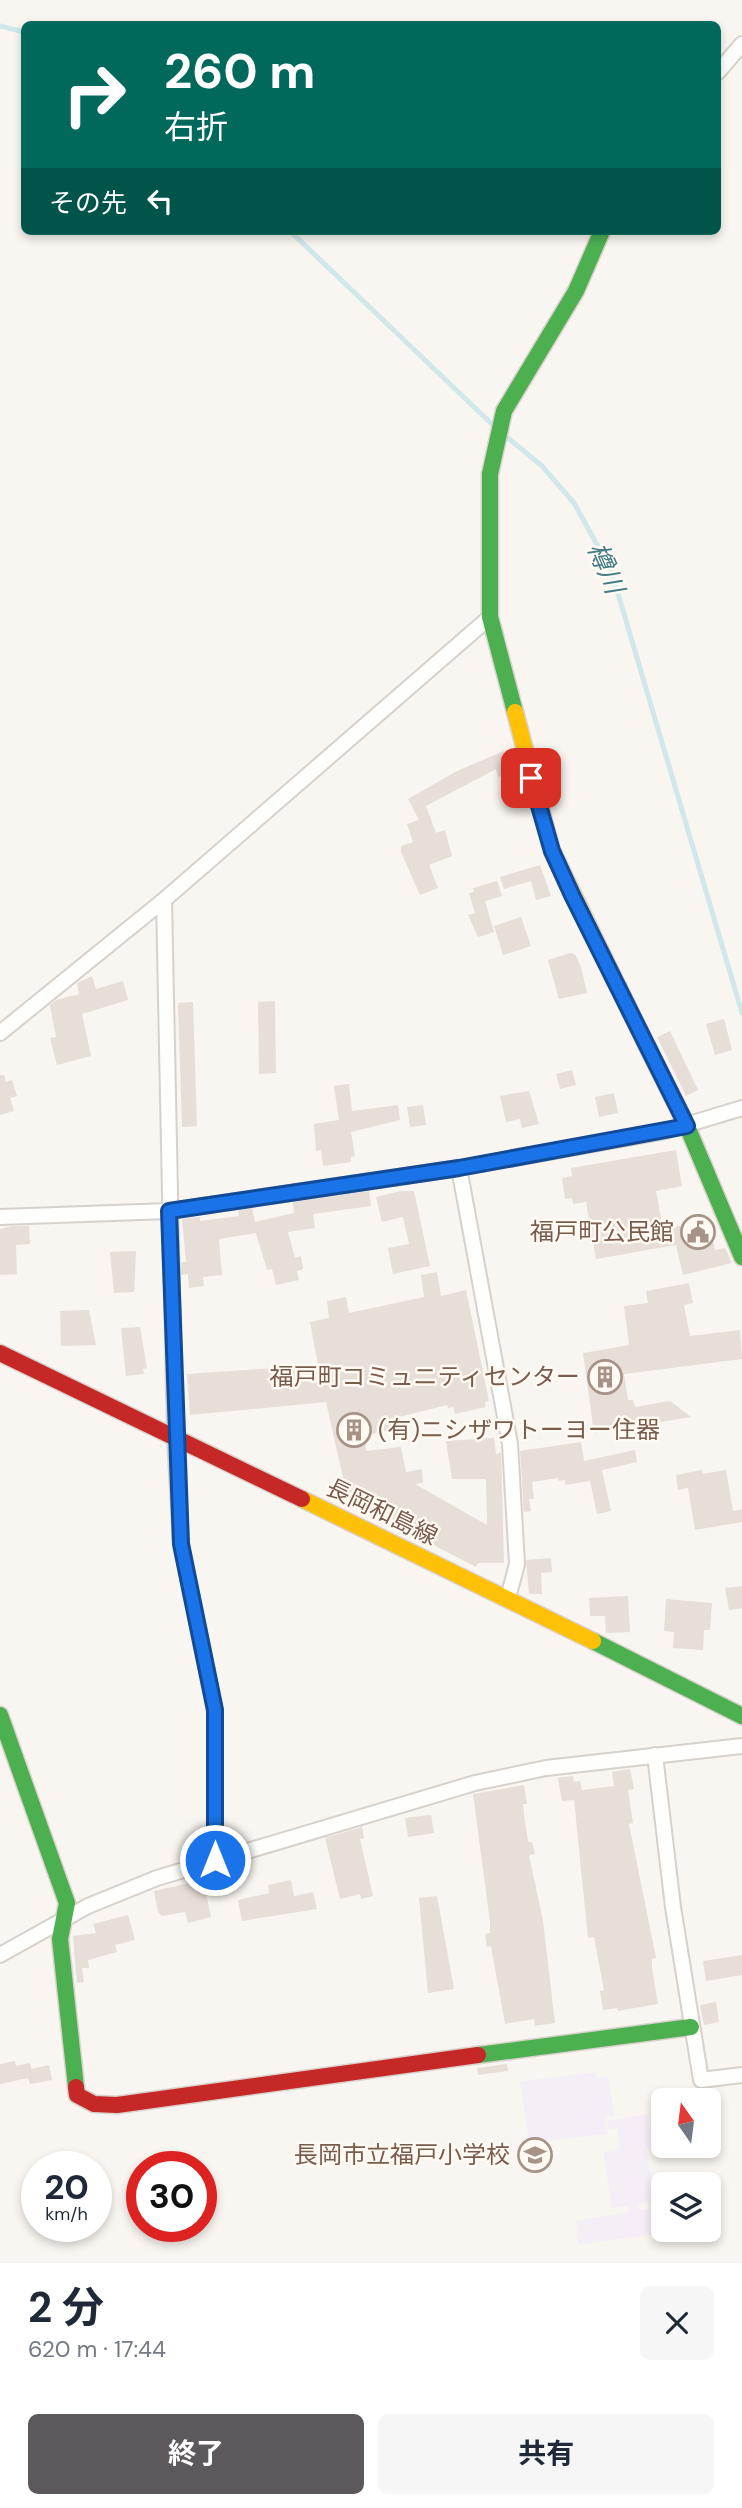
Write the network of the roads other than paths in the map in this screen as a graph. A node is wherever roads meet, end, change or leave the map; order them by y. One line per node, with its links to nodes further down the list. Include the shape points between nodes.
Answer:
1 (742, 44): 2 (street)
2 (721, 68)
3 (600, 235): 4 (street, via 576,291 504,411 494,445 488,537)
4 (490, 617): 5 (street); 8 (street, via 552,851)
5 (164, 900): 6 (street); 10 (street)
6 (0, 1033)
7 (742, 1108): 8 (street)
8 (687, 1126): 9 (street); 12 (street)
9 (459, 1168): 10 (street); 15 (street, via 510,1444 517,1564)
10 (169, 1211): 11 (street); 14 (street)
11 (0, 1217)
12 (742, 1257)
13 (0, 1353): 14 (street, 長岡和島線)
14 (175, 1438): 15 (street, 長岡和島線); 20 (street, via 184,1570 215,1710)
15 (508, 1598): 17 (street, 長岡和島線)
16 (0, 1715): 21 (street, via 67,1903)
17 (742, 1716)
18 (742, 1746): 19 (street)
19 (655, 1755): 20 (street, via 546,1768 475,1783); 23 (street)
20 (215, 1860): 21 (street, via 146,1882)
21 (64, 1920): 22 (street); 23 (street, via 60,1939 77,2095 94,2105)
22 (0, 1955)
23 (691, 2027): 24 (street, via 701,2080)
24 (742, 2075)

